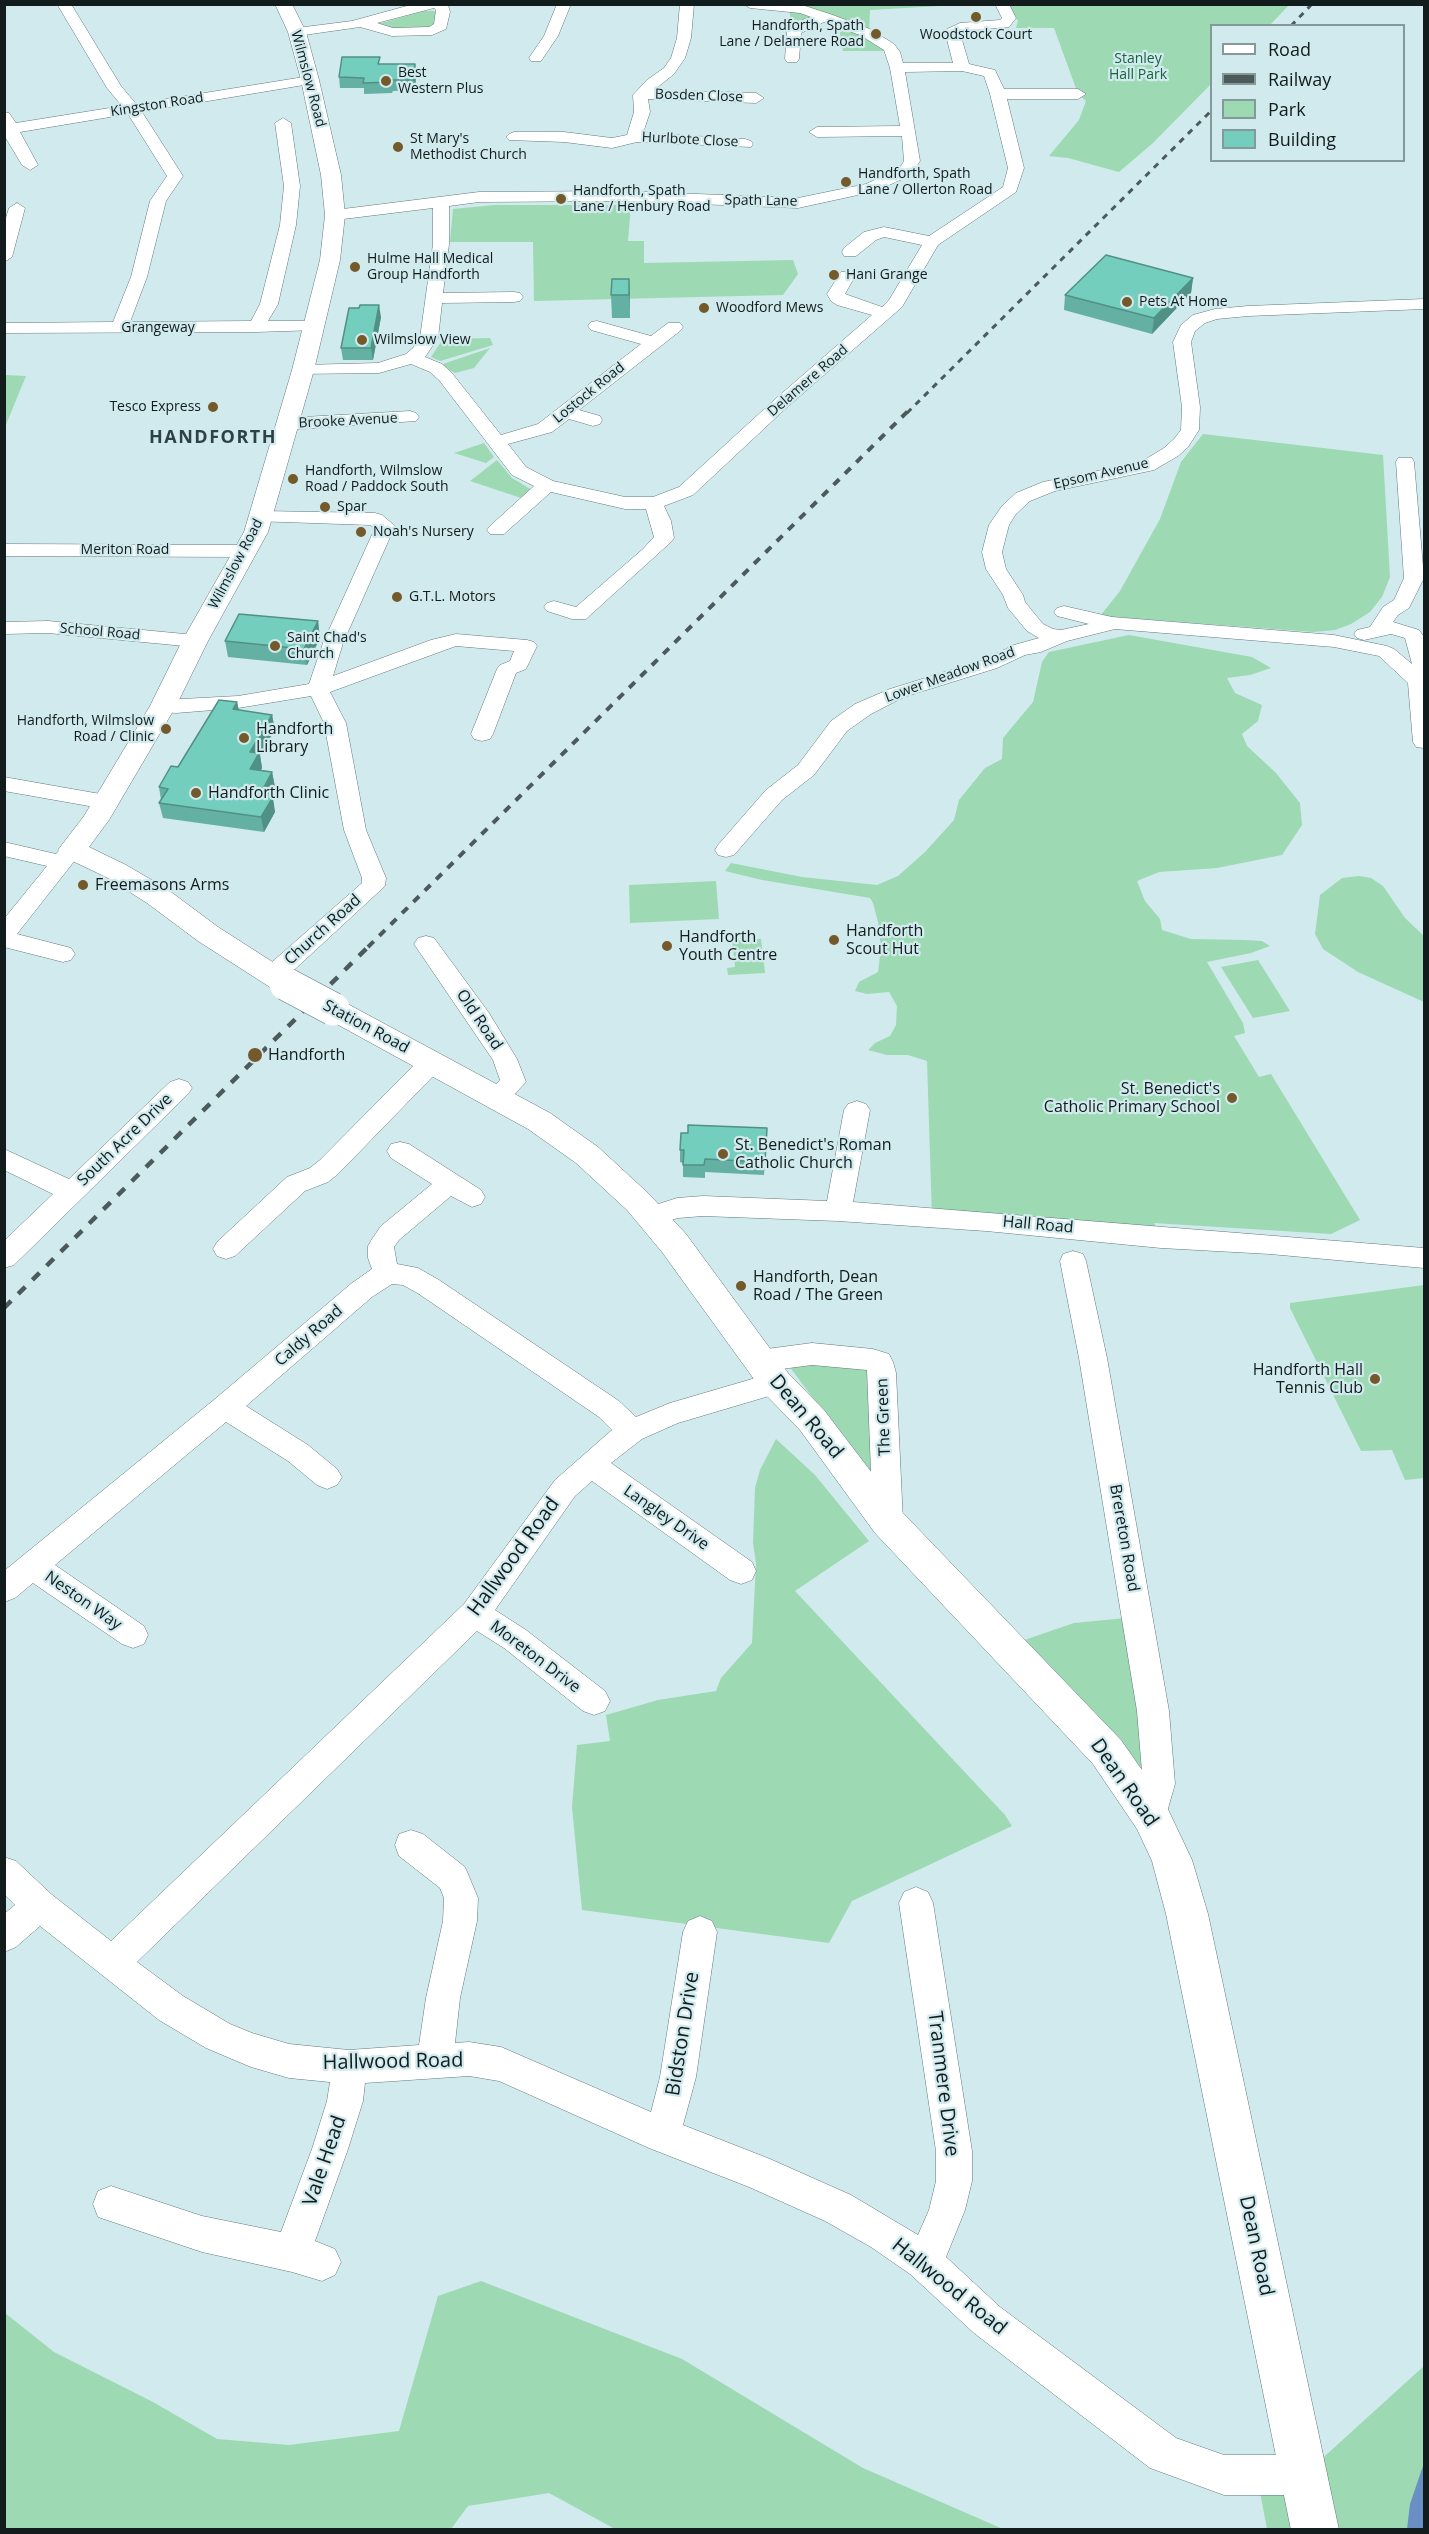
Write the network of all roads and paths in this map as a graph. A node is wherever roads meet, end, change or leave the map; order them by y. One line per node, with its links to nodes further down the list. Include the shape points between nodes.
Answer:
1 (64, 4): 25 (street)
2 (283, 4): 13 (main road, Wilmslow Road)
3 (387, 4): 10 (street)
4 (435, 4): 10 (street); 12 (street, via 443,12 441,26 432,31 392,32)
5 (564, 4): 16 (street, via 551,36)
6 (687, 4): 14 (street)
7 (750, 4): 9 (street, Spath Lane)
8 (1002, 4): 18 (street, via 1009,18 1005,24 960,27 952,32)
9 (770, 5): 11 (street, Spath Lane)
10 (400, 13): 12 (street)
11 (825, 17): 17 (street, via 794,31); 19 (street, Spath Lane, via 881,41 893,52)
12 (364, 23): 13 (street)
13 (297, 32): 20 (main road, Wilmslow Road)
14 (682, 44): 15 (street); 21 (street, via 675,64)
15 (701, 45)
16 (536, 58)
17 (792, 59)
18 (962, 67): 19 (street, Delamere Road); 22 (street, Delamere Road, via 990,73)
19 (897, 68): 29 (street, Spath Lane)
20 (310, 80): 25 (street, Kingston Road); 36 (main road, Wilmslow Road, via 331,174)
21 (642, 94): 24 (street, Bosden Close); 31 (street, via 642,112)
22 (998, 94): 23 (street); 37 (street, Delamere Road, via 1016,168 1014,181 1010,189)
23 (1078, 94)
24 (756, 98)
25 (131, 109): 27 (street, Kingston Road); 50 (street, via 175,176 158,201 139,277)
26 (283, 123): 47 (street, via 292,186 288,225 270,304)
27 (7, 125): 33 (street)
28 (817, 131): 29 (street)
29 (908, 131): 34 (street, Spath Lane, via 912,161 900,176 820,200 780,203 539,196)
30 (510, 137): 31 (street, Hurlbote Close, via 612,142)
31 (634, 137): 32 (street, Hurlbote Close)
32 (745, 144)
33 (30, 165)
34 (441, 201): 36 (street, Spath Lane); 42 (street, via 441,243)
35 (16, 208): 39 (street)
36 (335, 215): 45 (main road, Wilmslow Road, via 330,260)
37 (932, 242): 38 (street, via 884,232 870,236); 44 (street, Delamere Road, via 903,294)
38 (850, 252)
39 (4, 257)
40 (847, 276): 44 (street, via 828,292 843,301)
41 (514, 297): 42 (street)
42 (434, 298): 52 (street, via 428,341)
43 (1425, 304): 66 (street, Epsom Avenue, via 1248,311 1199,319 1187,330 1182,342 1191,407 1186,436 1171,452 1147,466 1050,486 1023,496 999,525 993,552 996,570)
44 (885, 313): 61 (street, Delamere Road, via 686,491)
45 (312, 326): 47 (street, Grangeway); 53 (main road, Wilmslow Road)
46 (597, 326): 51 (street)
47 (256, 327): 50 (street, Grangeway)
48 (674, 327): 51 (street, Lostock Road)
49 (4, 328): 50 (street, Grangeway)
50 (119, 328)
51 (653, 342): 54 (street, Lostock Road)
52 (412, 358): 53 (street, via 370,369); 58 (street, Delamere Road, via 445,376)
53 (303, 370): 57 (main road, Wilmslow Road)
54 (566, 412): 56 (street); 58 (street, Lostock Road, via 545,428)
55 (410, 417): 57 (street, Brooke Avenue)
56 (593, 420)
57 (286, 424): 62 (main road, Wilmslow Road)
58 (496, 441): 60 (street, Delamere Road, via 519,471)
59 (1405, 462): 67 (street, via 1414,578)
60 (548, 485): 61 (street, Delamere Road, via 607,500); 63 (street)
61 (653, 503): 68 (street, via 664,538 650,553 579,615)
62 (261, 517): 65 (main road, Wilmslow Road); 81 (street, via 375,519 385,526 333,643)
63 (497, 530)
64 (4, 550): 65 (street, Meriton Road)
65 (246, 551): 75 (main road, Wilmslow Road)
66 (1013, 595): 69 (street); 70 (street, Epsom Avenue, via 1015,604)
67 (1402, 604): 74 (street); 76 (street, via 1390,610)
68 (554, 607)
69 (1061, 611): 70 (street, via 1037,614); 71 (street, Lower Meadow Road); 73 (street, via 1077,621 1077,628)
70 (1032, 623): 73 (street, via 1042,633); 77 (street, Lower Meadow Road)
71 (1112, 623): 73 (street, Lower Meadow Road); 76 (street, Lower Meadow Road, via 1334,641)
72 (4, 628): 75 (street, School Road, via 48,627)
73 (1066, 635): 77 (street, Lower Meadow Road)
74 (1415, 639): 76 (street, via 1414,651 1409,653); 80 (street, via 1424,674)
75 (195, 641): 82 (main road, Wilmslow Road)
76 (1380, 641): 80 (street)
77 (1022, 650): 88 (street, Lower Meadow Road, via 897,693 849,718 806,770 774,795)
78 (404, 658): 79 (street); 81 (street); 83 (street, via 456,640 527,646 519,665 507,669)
79 (417, 676)
80 (1418, 681): 84 (street)
81 (318, 689): 82 (street, via 238,702); 93 (street, Church Road, via 335,723 357,795 355,830 374,878 373,886)
82 (163, 706): 86 (main road, Wilmslow Road)
83 (482, 734)
84 (1425, 742)
85 (4, 784): 86 (street)
86 (106, 802): 89 (main road, Wilmslow Road)
87 (4, 849): 89 (street)
88 (726, 850)
89 (67, 857): 90 (street, Wilmslow Road); 93 (main road, Station Road, via 116,871)
90 (4, 937): 92 (street)
91 (426, 944): 96 (street, Old Road, via 505,1059 513,1082)
92 (63, 954)
93 (279, 980): 94 (main road, Station Road, bridge)
94 (432, 1062): 96 (main road, Station Road); 103 (street, via 329,1167 284,1194)
95 (179, 1088): 100 (street, South Acre Drive)
96 (497, 1097): 102 (main road, Station Road, via 587,1155)
97 (857, 1110): 101 (street)
98 (400, 1151): 107 (street, via 461,1190 390,1233 381,1246)
99 (4, 1158): 100 (street, South Acre Drive)
100 (71, 1192): 104 (street, South Acre Drive)
101 (838, 1211): 102 (street, Hall Road, via 703,1206 677,1208); 105 (street, Hall Road)
102 (652, 1216): 108 (main road, Dean Road)
103 (226, 1249)
104 (4, 1258)
105 (1425, 1258)
106 (1073, 1261): 120 (street, Brereton Road, via 1153,1711 1159,1784)
107 (387, 1273): 109 (street, Caldy Road); 110 (street, via 408,1275 429,1287 609,1409)
108 (768, 1372): 110 (street, Hallwood Road); 113 (main road, Dean Road, via 812,1420); 113 (street, The Green, via 812,1354 879,1362)
109 (225, 1407): 112 (street, via 298,1452); 114 (street, Caldy Road)
110 (632, 1431): 111 (street, Hallwood Road)
111 (590, 1464): 115 (street, Langley Drive); 117 (street, Hallwood Road, via 566,1488)
112 (328, 1476)
113 (888, 1522): 120 (main road, Dean Road, via 1107,1752)
114 (34, 1567): 116 (street, Caldy Road); 118 (street, Neston Way)
115 (741, 1571)
116 (4, 1589)
117 (475, 1613): 119 (street, Moreton Drive); 127 (street, Hallwood Road)
118 (132, 1636)
119 (594, 1701)
120 (1150, 1815): 133 (main road, Dean Road, via 1172,1860 1187,1914)
121 (411, 1845): 128 (street, via 453,1878 461,1898)
122 (4, 1872): 124 (street)
123 (916, 1903): 132 (street, Tranmere Drive, via 954,2151 954,2181 947,2210)
124 (39, 1905): 126 (street); 127 (street)
125 (700, 1932): 130 (street, Bidston Drive, via 678,2077)
126 (4, 1936)
127 (112, 1963): 129 (street, Hallwood Road, via 171,2008 219,2036 289,2061)
128 (435, 2060): 129 (street, Hallwood Road); 130 (street, Hallwood Road, via 469,2059 501,2064)
129 (349, 2067): 131 (street, Vale Head, via 345,2101 330,2149 307,2258 202,2234)
130 (662, 2135): 132 (street, Hallwood Road, via 838,2208)
131 (111, 2204)
132 (923, 2261): 133 (street, Hallwood Road, via 987,2320 1164,2454 1224,2475)
133 (1304, 2475): 134 (main road, Dean Road)
134 (1315, 2529)

